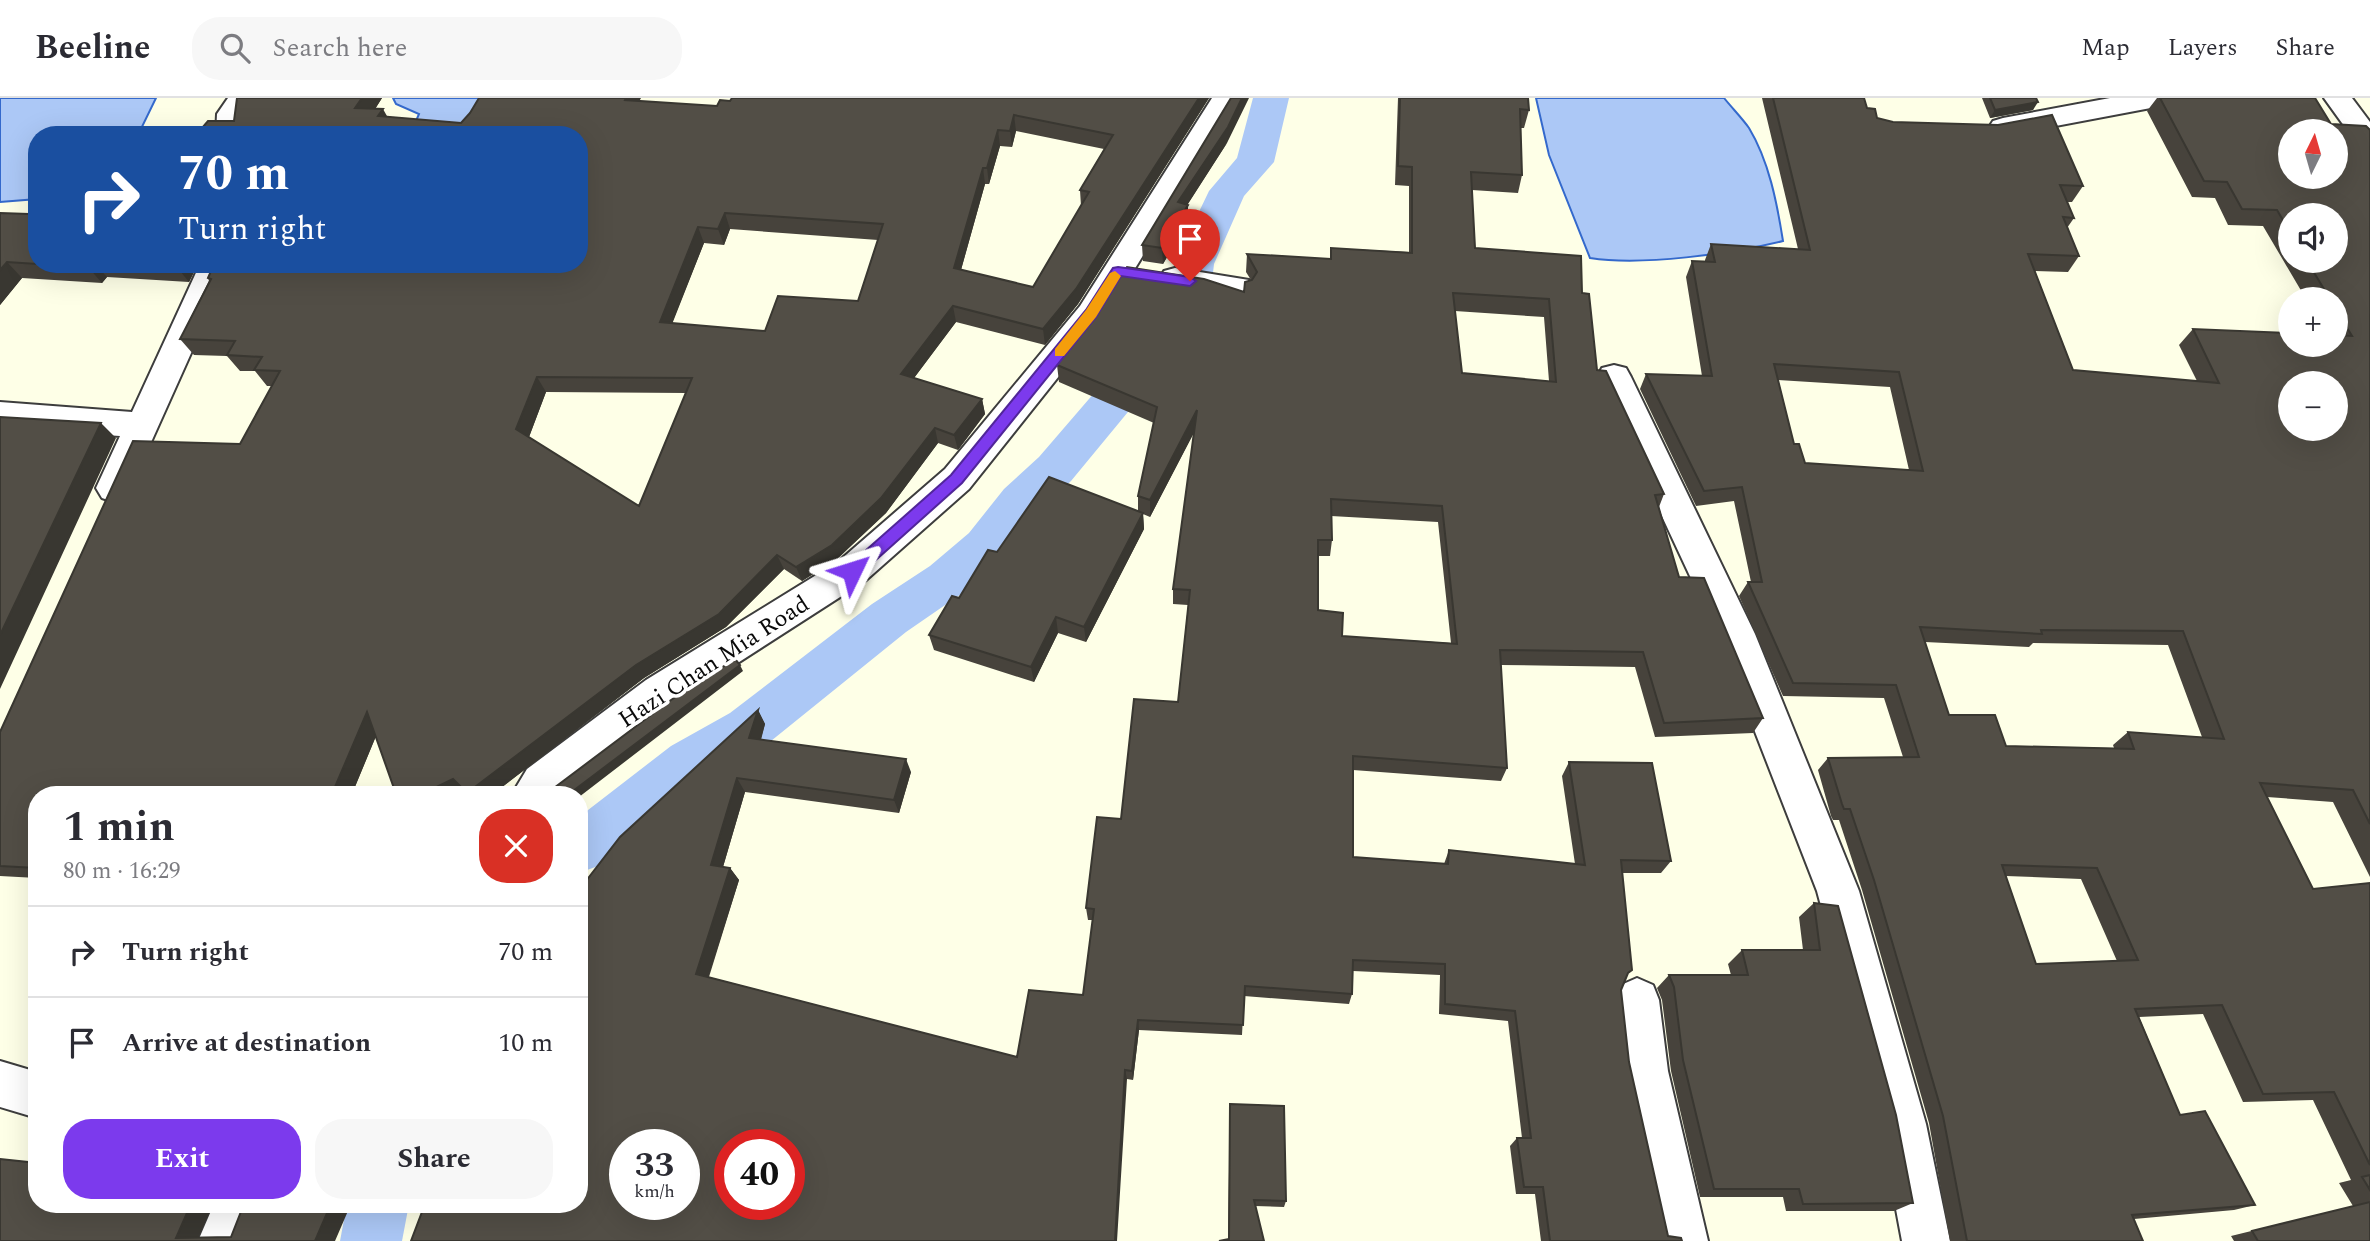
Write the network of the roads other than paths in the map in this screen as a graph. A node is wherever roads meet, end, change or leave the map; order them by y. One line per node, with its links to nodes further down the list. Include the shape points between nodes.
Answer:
1 (243, 98): 5 (street, via 231,114)
2 (1226, 98): 8 (street, Hazi Chan Mia Road)
3 (2156, 98): 6 (street)
4 (2338, 98): 7 (street)
5 (230, 126)
6 (1975, 130)
7 (2370, 142)
8 (1118, 271): 10 (street); 15 (street, Hazi Chan Mia Road, via 1091,314 957,479 852,571 660,692)
9 (212, 273): 13 (street)
10 (1238, 288)
11 (1614, 377): 22 (street, via 1736,634 1838,891 1903,1124)
12 (0, 415): 13 (street)
13 (142, 425): 14 (street)
14 (103, 513)
15 (538, 786)
16 (1636, 1000): 21 (street, via 1645,1071)
17 (0, 1084): 18 (street)
18 (28, 1092)
19 (236, 1213): 20 (street)
20 (222, 1241)
21 (1684, 1241)
22 (1926, 1241)

